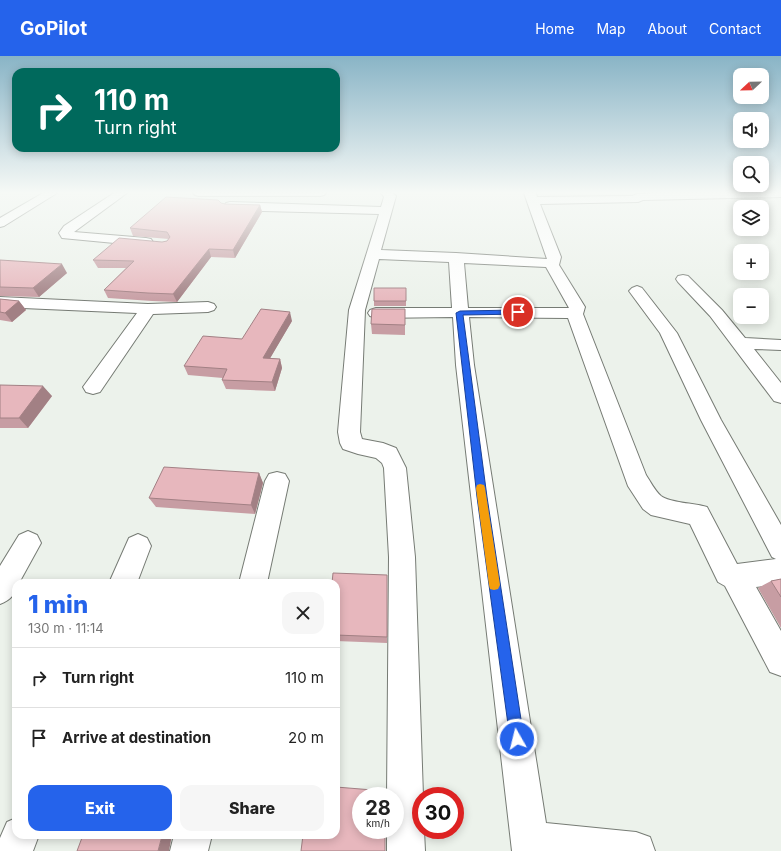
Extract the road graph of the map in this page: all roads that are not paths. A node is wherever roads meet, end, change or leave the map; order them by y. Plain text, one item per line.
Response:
1 (68, 230) edge
2 (378, 230) edge
3 (544, 230) edge
4 (158, 243) edge
5 (372, 254) junction
6 (456, 257) junction
7 (552, 265) junction
8 (683, 279) dead end
9 (637, 290) dead end
10 (0, 302) edge
11 (208, 308) dead end
12 (148, 309) junction
13 (357, 313) junction
14 (460, 313) junction
15 (575, 314) junction
16 (739, 343) junction
17 (781, 345) edge
18 (93, 387) dead end
19 (781, 396) edge
20 (277, 481) dead end
21 (28, 543) dead end
22 (138, 546) dead end
23 (781, 549) edge
24 (781, 571) edge
25 (735, 577) junction
26 (125, 579) edge
27 (254, 579) edge
28 (0, 591) edge
29 (781, 661) edge
30 (18, 839) edge
31 (192, 839) edge
32 (530, 846) edge
33 (14, 851) edge
34 (189, 851) edge
35 (406, 851) edge
36 (636, 851) edge

1 - 4 street
2 - 5 street
3 - 7 street
5 - 6 street
5 - 13 street
6 - 7 street
6 - 14 street
7 - 15 street
8 - 16 street
9 - 23 street
10 - 12 street
11 - 12 street
12 - 18 street
13 - 14 street
13 - 35 street
14 - 15 street
14 - 32 street
15 - 25 street
16 - 17 street
16 - 19 street
20 - 27 street
21 - 28 street
22 - 26 street
24 - 25 street
25 - 29 street
30 - 33 street
31 - 34 street
32 - 36 street

